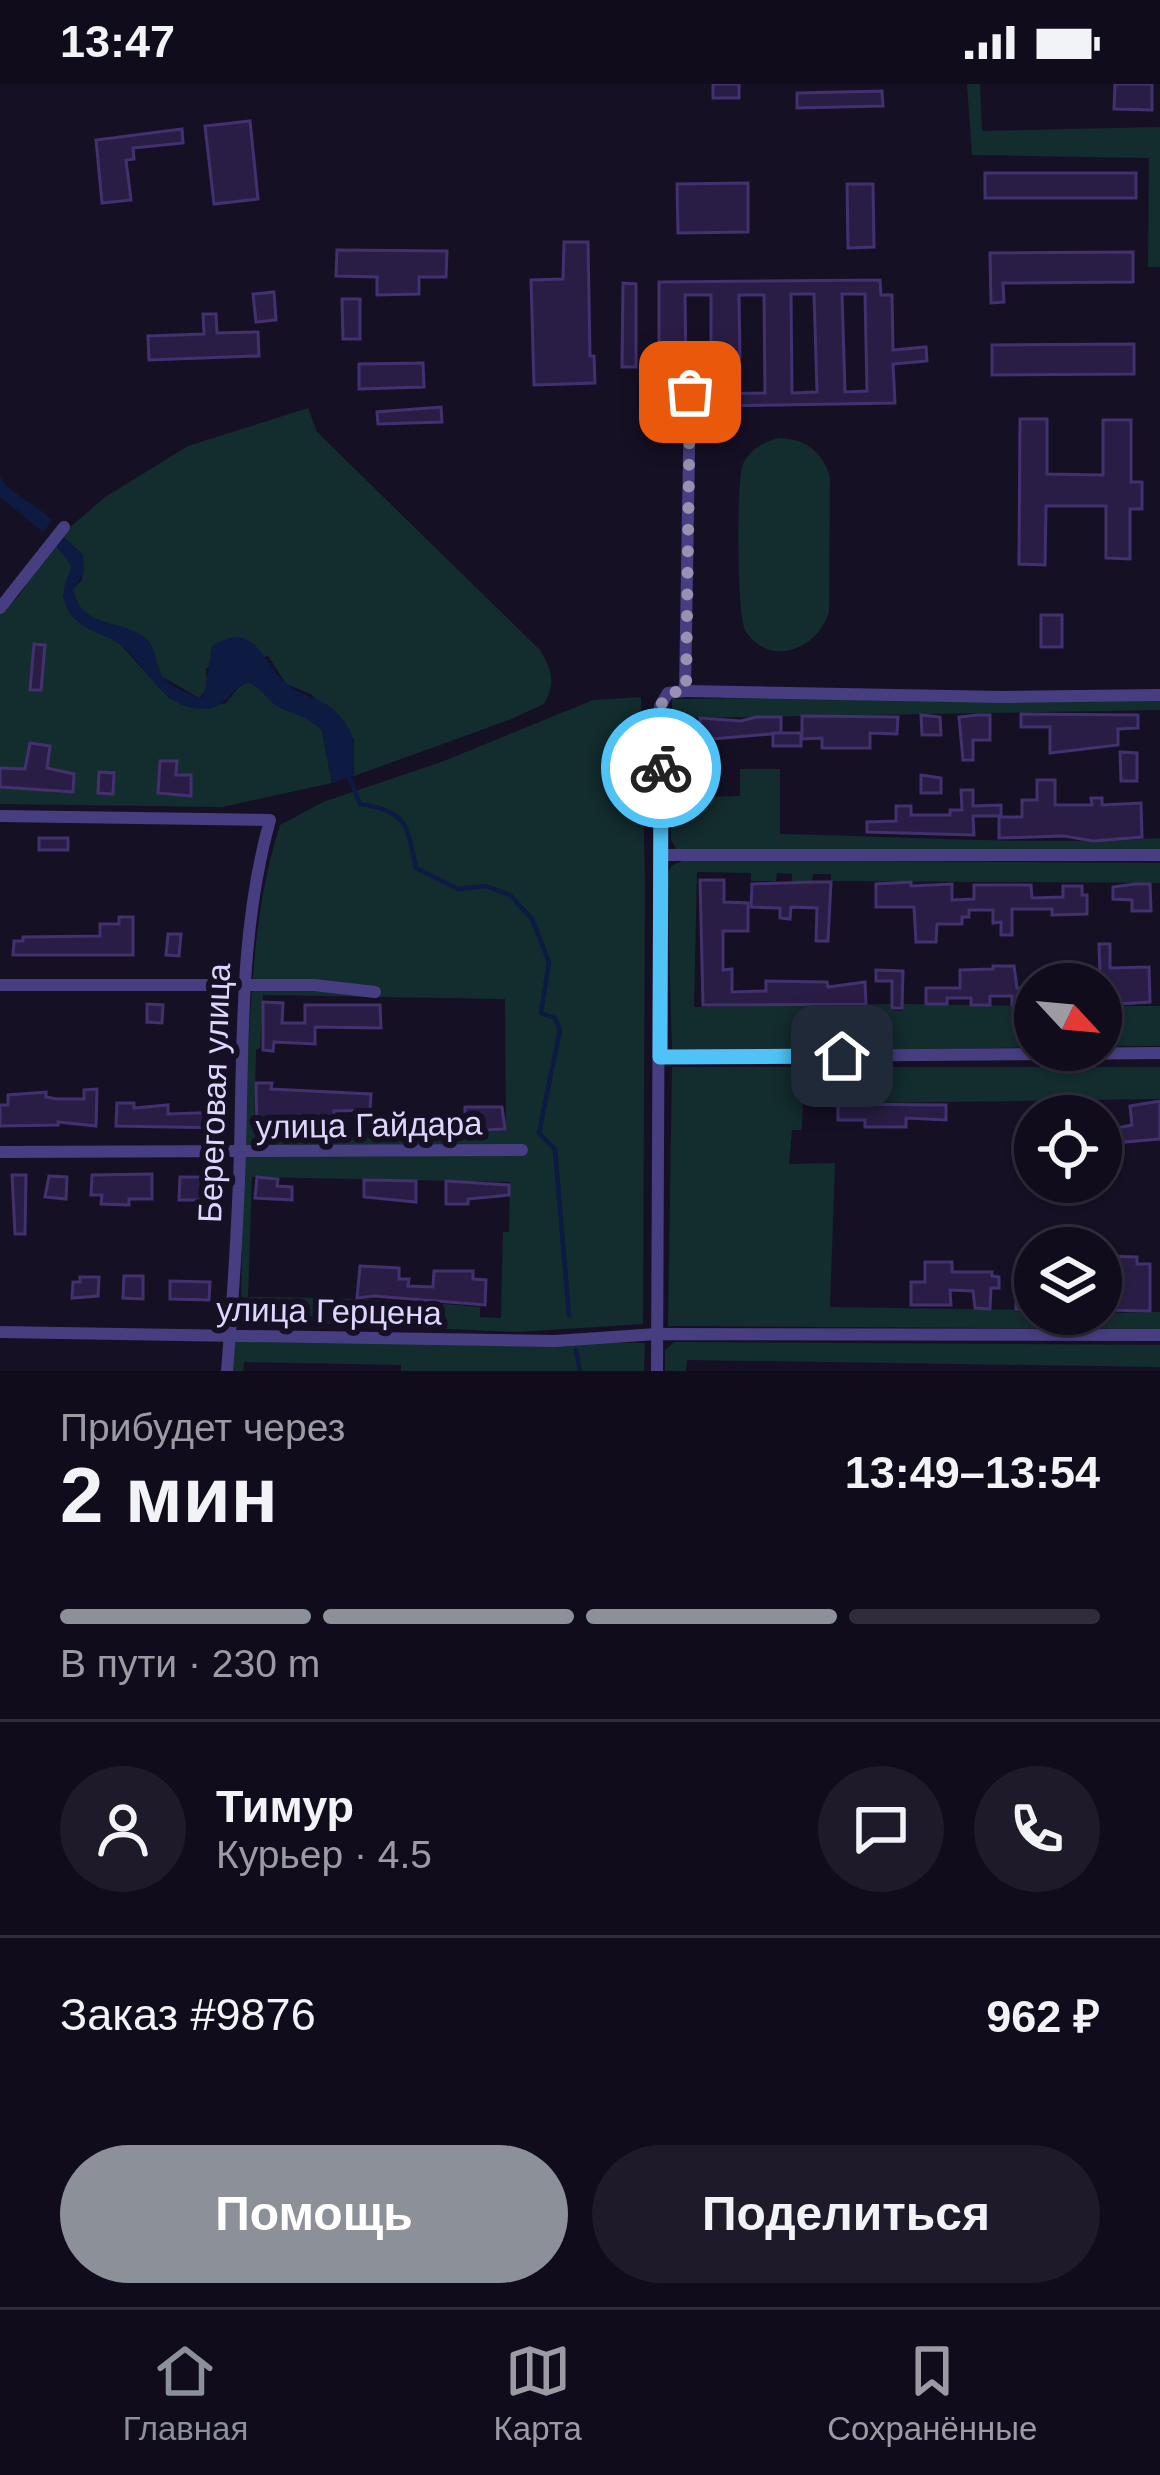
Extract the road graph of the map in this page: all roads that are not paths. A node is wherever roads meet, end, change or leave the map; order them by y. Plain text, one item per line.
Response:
1 (690, 392) dead end
2 (64, 526) dead end
3 (0, 608) edge
4 (686, 692) junction
5 (1160, 694) edge
6 (0, 816) edge
7 (662, 855) junction
8 (1160, 855) edge
9 (0, 985) edge
10 (243, 987) junction
11 (375, 992) dead end
12 (1160, 1053) edge
13 (660, 1057) junction
14 (522, 1150) dead end
15 (0, 1152) edge
16 (240, 1154) junction
17 (0, 1332) edge
18 (657, 1334) junction
19 (1160, 1335) edge
20 (230, 1337) junction
21 (227, 1371) edge
22 (657, 1371) edge

1 - 4 street
2 - 3 street
4 - 5 street
4 - 7 street
6 - 10 street, Береговая улица
7 - 8 street
7 - 13 street
9 - 10 street
10 - 11 street
10 - 16 street, Береговая улица
12 - 13 street
13 - 18 street
14 - 16 street, улица Гайдара
15 - 16 street, улица Гайдара
16 - 20 street, Береговая улица
17 - 20 street, улица Герцена
18 - 19 street, улица Герцена
18 - 20 street, улица Герцена
18 - 22 street
20 - 21 street, Береговая улица

